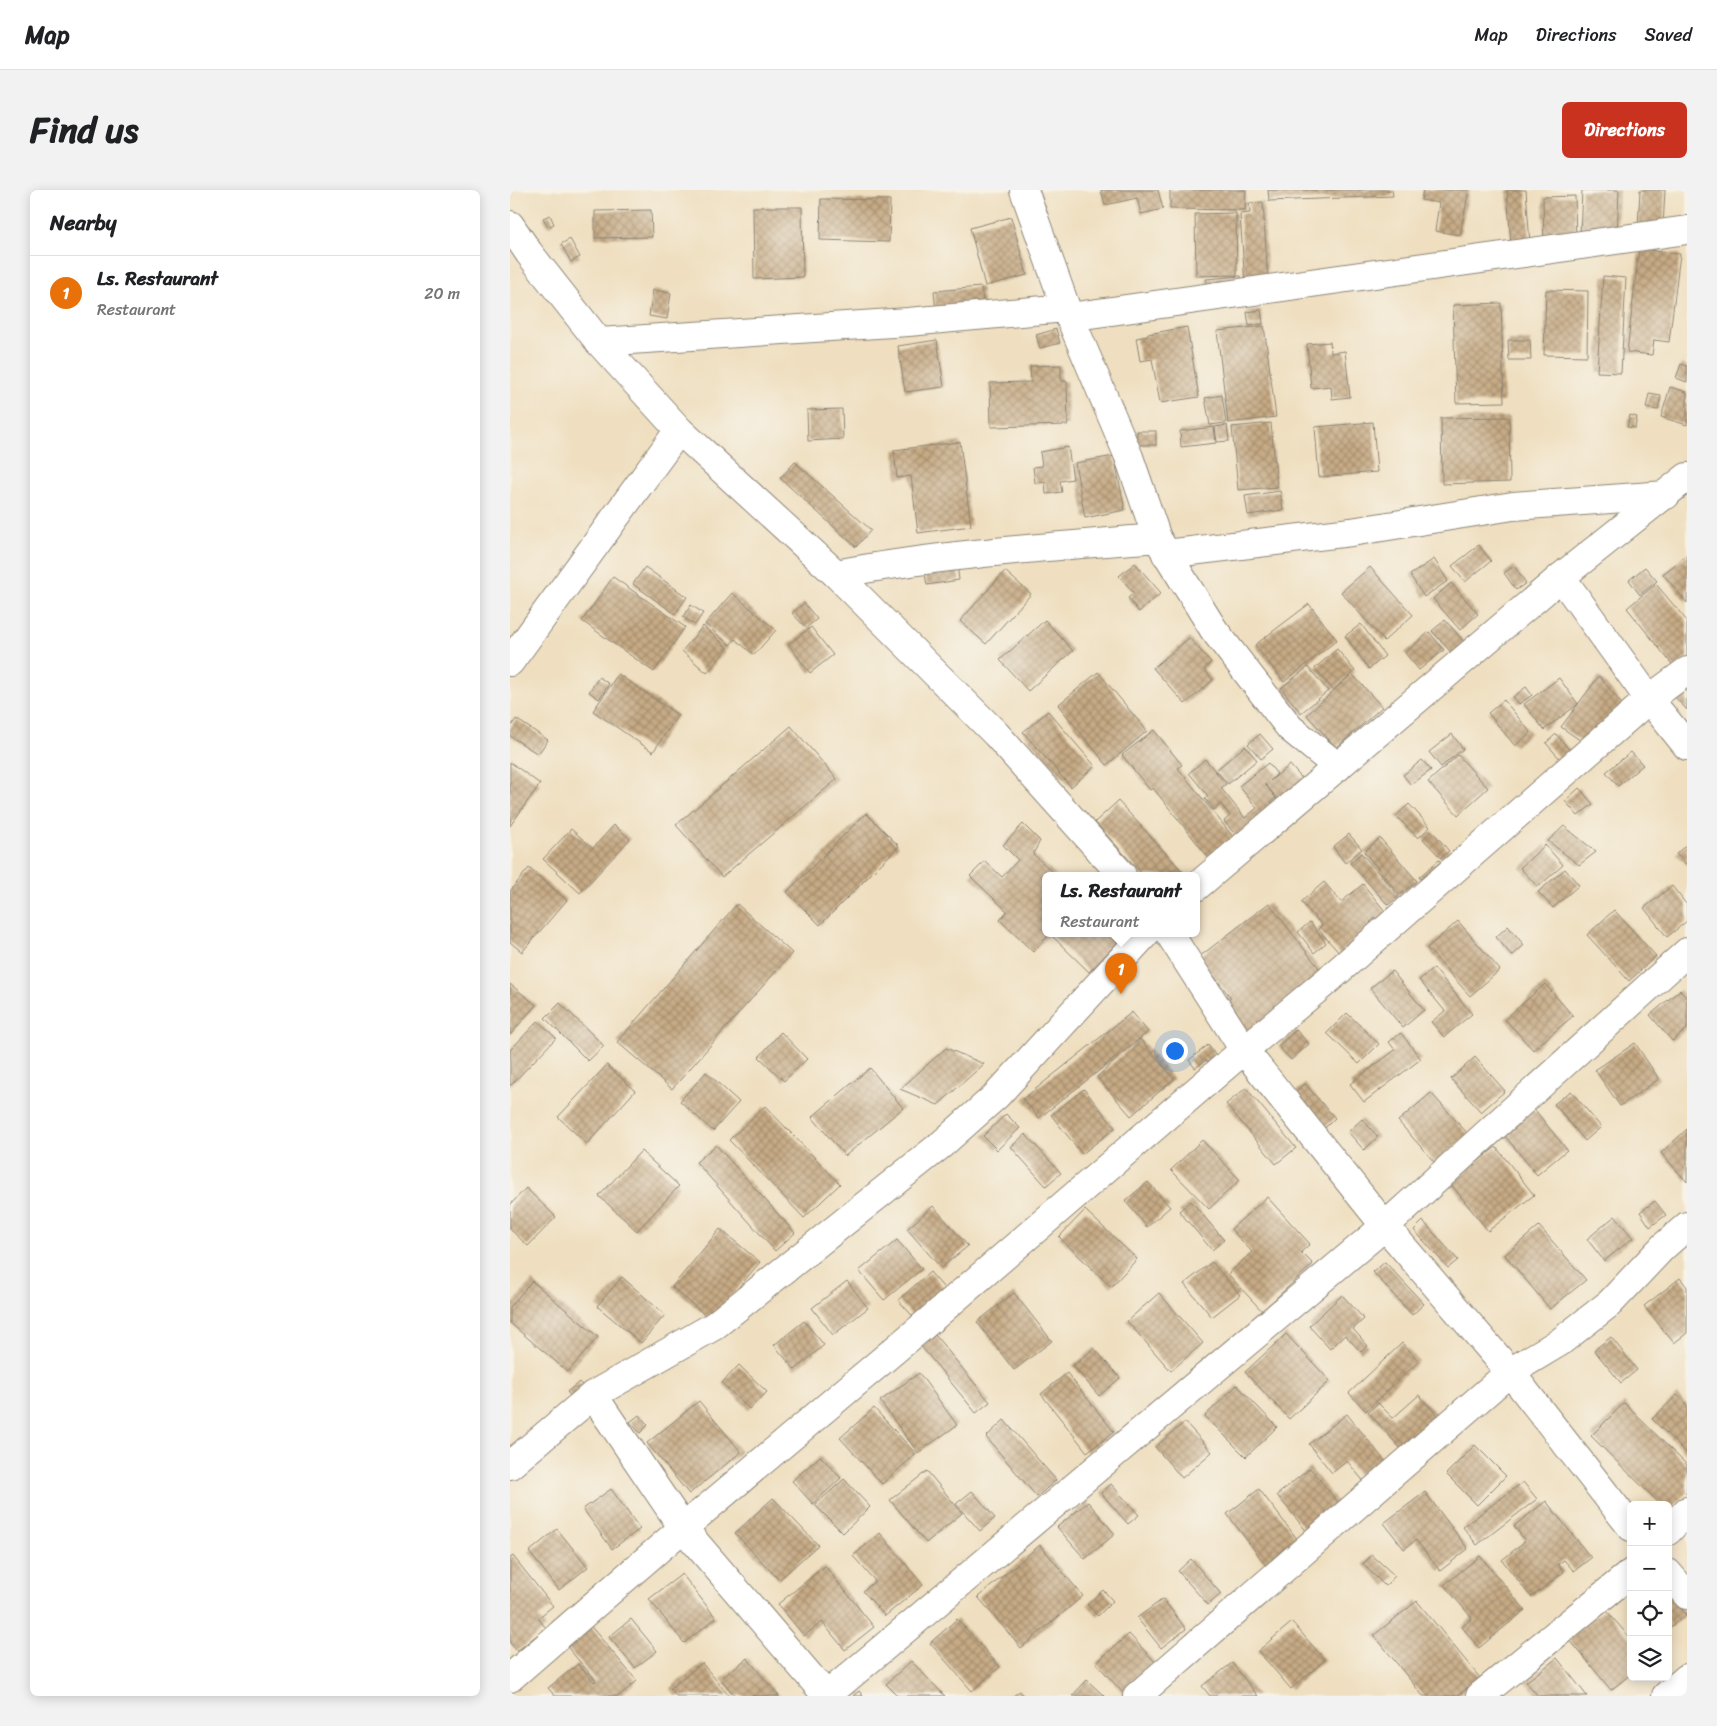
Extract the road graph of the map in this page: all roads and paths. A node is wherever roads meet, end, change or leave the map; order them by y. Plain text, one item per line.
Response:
1 (1024, 190) edge
2 (510, 224) edge
3 (1687, 230) edge
4 (1068, 312) junction
5 (599, 342) junction
6 (679, 430) junction
7 (1687, 477) edge
8 (1666, 495) junction
9 (1161, 546) junction
10 (836, 574) junction
11 (1561, 577) junction
12 (510, 662) edge
13 (1687, 671) edge
14 (1650, 699) junction
15 (1687, 746) edge
16 (1338, 766) junction
17 (1119, 872) edge
18 (1200, 884) edge
19 (1142, 937) edge
20 (1172, 937) edge
21 (1687, 952) edge
22 (1244, 1050) junction
23 (1385, 1226) junction
24 (1687, 1226) edge
25 (1510, 1372) junction
26 (593, 1395) junction
27 (510, 1465) edge
28 (1687, 1511) edge
29 (1627, 1522) edge
30 (1672, 1527) edge
31 (683, 1528) junction
32 (1627, 1575) edge
33 (1672, 1578) edge
34 (1687, 1595) edge
35 (510, 1678) edge
36 (1687, 1678) edge
37 (827, 1696) edge
38 (1138, 1696) edge
39 (1480, 1696) edge
40 (1666, 1696) edge

1 - 4 street
2 - 5 street
3 - 4 street
4 - 5 street
4 - 9 street
5 - 6 street
6 - 10 street
6 - 12 street
7 - 8 street
8 - 9 street
8 - 11 street
9 - 10 street
9 - 16 street
10 - 17 street
11 - 14 street
11 - 16 street
13 - 14 street
14 - 15 street
14 - 22 street
16 - 18 street
19 - 26 street
20 - 22 street
21 - 23 street
22 - 23 street
22 - 31 street
23 - 25 street
23 - 37 street
24 - 25 street
25 - 29 street
25 - 38 street
26 - 27 street
26 - 31 street
28 - 30 street
31 - 35 street
31 - 37 street
32 - 39 street
33 - 34 street
36 - 40 street

